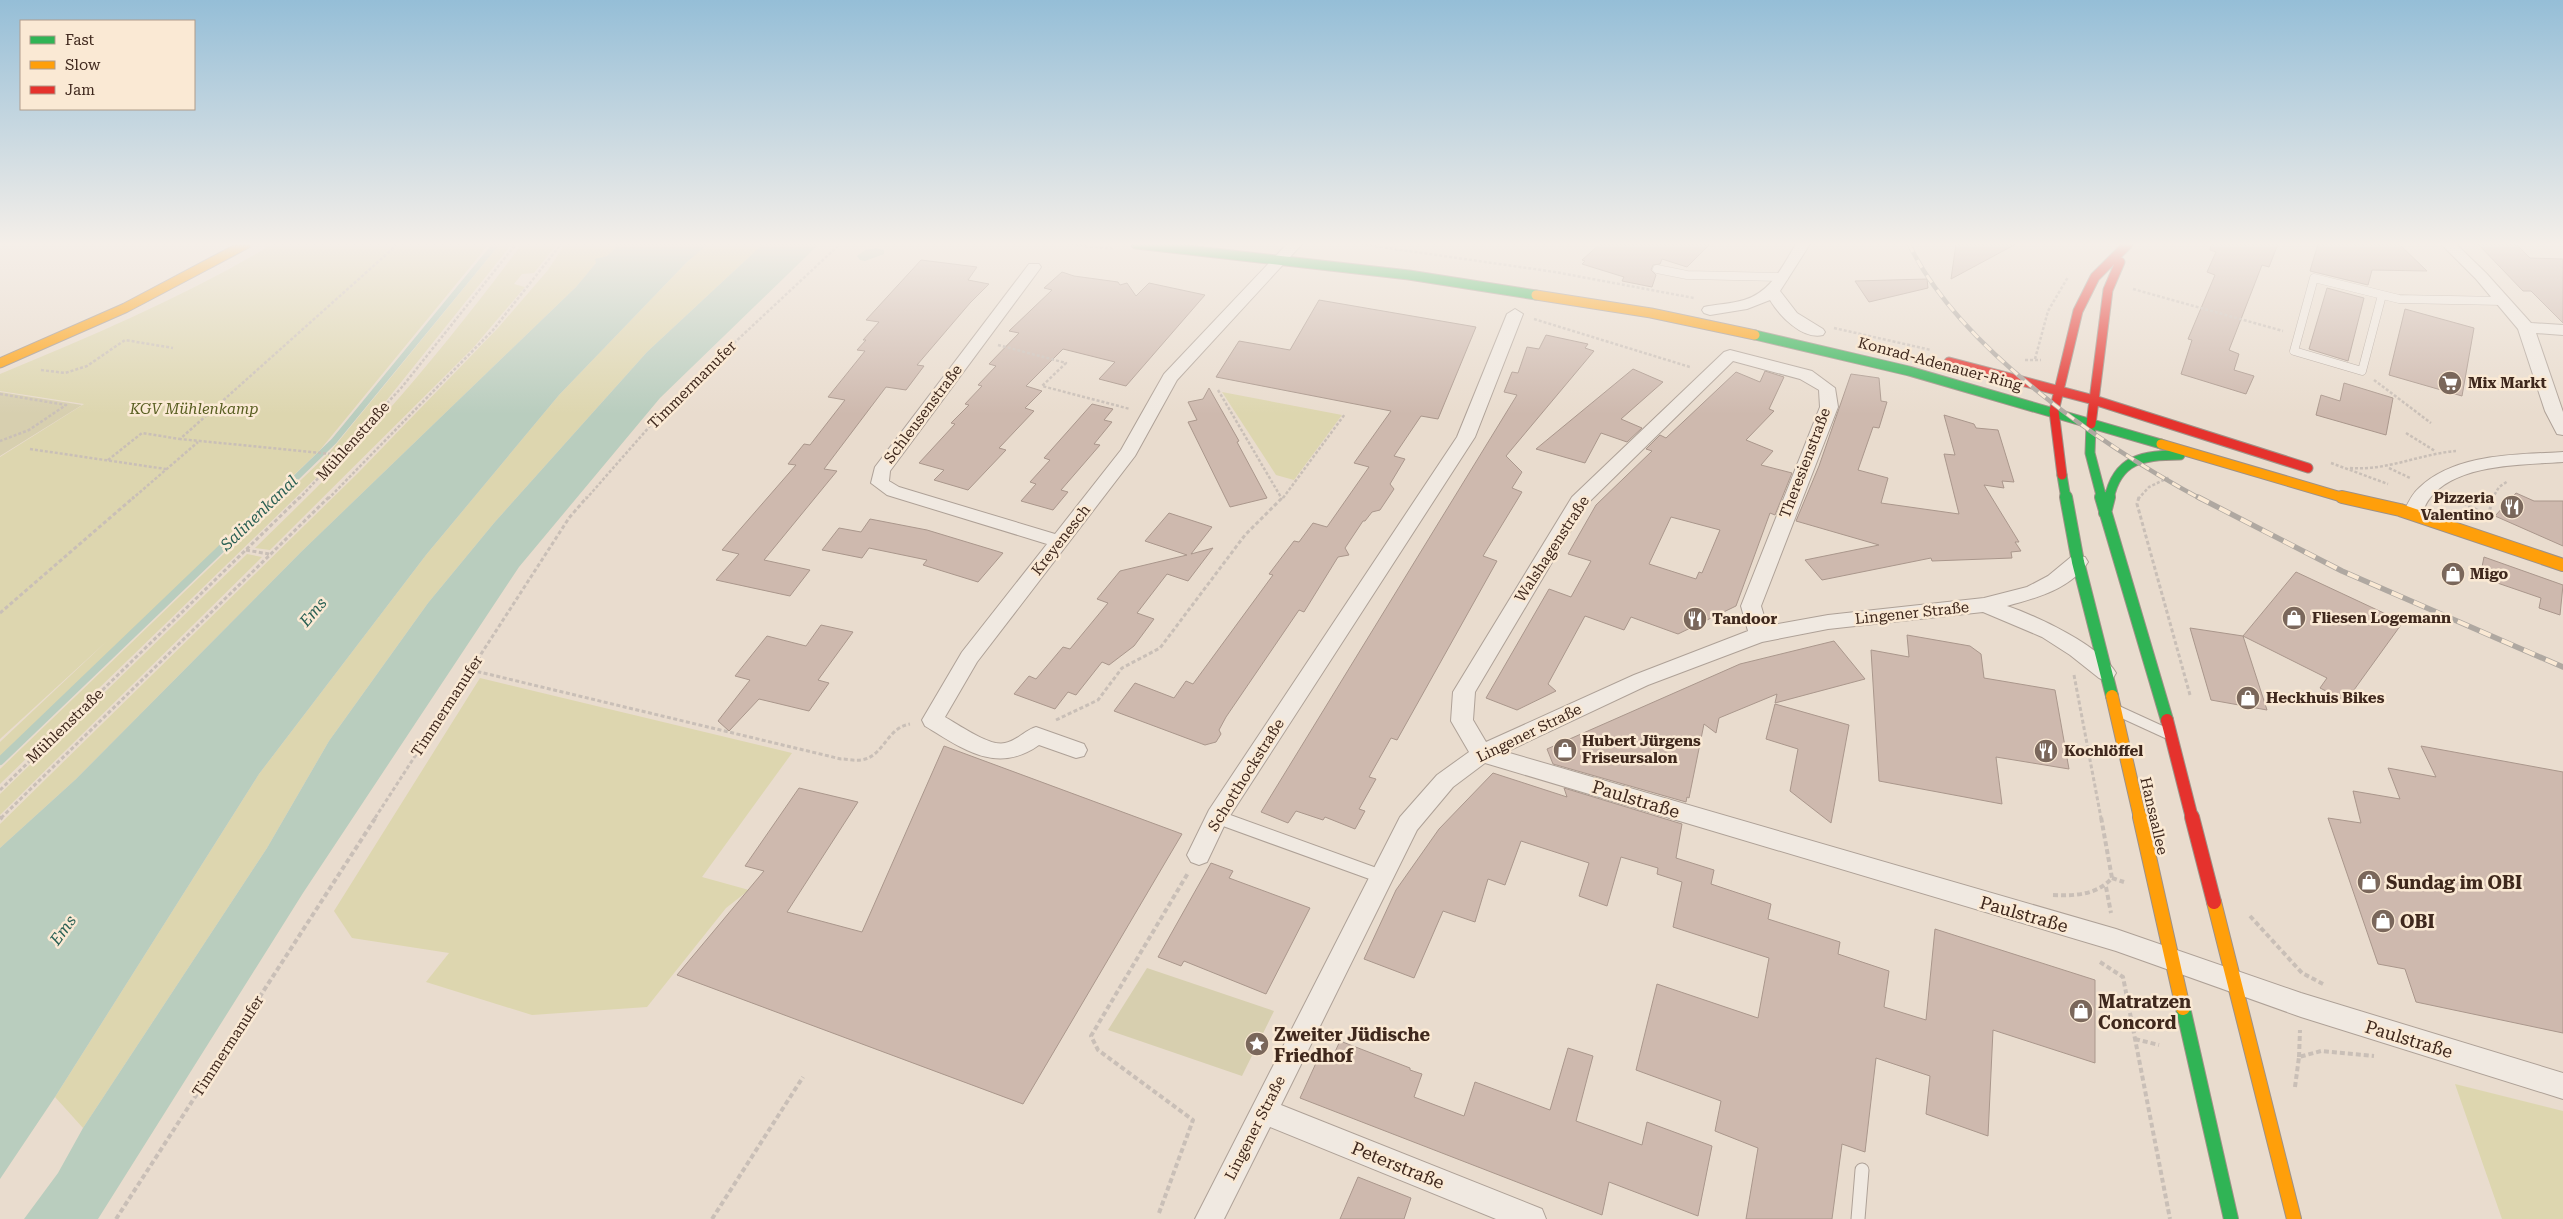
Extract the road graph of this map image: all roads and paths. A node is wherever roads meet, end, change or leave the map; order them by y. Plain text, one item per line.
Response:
1 (138, 301) edge
2 (334, 301) edge
3 (471, 301) edge
4 (515, 301) edge
5 (779, 301) edge
6 (1008, 301) edge
7 (1242, 301) edge
8 (1572, 301) edge
9 (1683, 301) edge
10 (1758, 301) edge
11 (1777, 301) edge
12 (2083, 301) edge
13 (2107, 301) edge
14 (2176, 301) edge
15 (2308, 301) edge
16 (2380, 301) edge
17 (2503, 301) edge
18 (1702, 305) junction
19 (1515, 314) joint
20 (1745, 317) dead end
21 (1780, 324) dead end
22 (2526, 328) junction
23 (2563, 330) edge
24 (1824, 331) junction
25 (2298, 335) junction
26 (978, 340) junction
27 (173, 348) dead end
28 (1933, 354) joint
29 (1730, 355) joint
30 (2035, 359) dead end
31 (2019, 360) dead end
32 (0, 364) edge
33 (33, 369) dead end
34 (2362, 371) junction
35 (1709, 373) junction
36 (2058, 389) junction
37 (1218, 390) dead end
38 (0, 394) edge
39 (2094, 400) junction
40 (2054, 411) junction
41 (1345, 414) dead end
42 (1151, 415) junction
43 (2091, 423) junction
44 (2431, 423) dead end
45 (2563, 430) edge
46 (2406, 433) dead end
47 (180, 438) junction
48 (0, 441) edge
49 (198, 441) junction
50 (30, 449) dead end
51 (2435, 451) dead end
52 (341, 455) junction
53 (2201, 456) junction
54 (2563, 457) edge
55 (107, 460) junction
56 (166, 469) junction
57 (2320, 473) dead end
58 (2166, 479) dead end
59 (2511, 480) dead end
60 (2356, 488) dead end
61 (1283, 498) junction
62 (2470, 507) dead end
63 (2406, 512) junction
64 (2105, 513) junction
65 (1061, 542) junction
66 (246, 550) junction
67 (270, 554) junction
68 (2078, 562) junction
69 (2563, 566) edge
70 (1984, 604) junction
71 (0, 613) edge
72 (1759, 635) junction
73 (2067, 642) junction
74 (471, 670) junction
75 (2106, 672) junction
76 (2193, 705) dead end
77 (2115, 709) junction
78 (933, 720) junction
79 (1036, 735) junction
80 (2172, 736) junction
81 (1076, 750) dead end
82 (1482, 754) junction
83 (0, 790) edge
84 (1217, 817) junction
85 (0, 819) edge
86 (1199, 855) joint
87 (1380, 876) junction
88 (2071, 896) dead end
89 (2248, 908) dead end
90 (2096, 960) dead end
91 (2172, 960) junction
92 (2234, 982) junction
93 (2331, 988) dead end
94 (2352, 1052) dead end
95 (803, 1077) dead end
96 (2563, 1086) edge
97 (2294, 1090) dead end
98 (1263, 1112) junction
99 (1862, 1170) dead end
100 (1158, 1213) dead end
101 (116, 1219) edge
102 (712, 1219) edge
103 (1209, 1219) edge
104 (1532, 1219) edge
105 (1858, 1219) edge
106 (2170, 1219) edge
107 (2231, 1219) edge
108 (2294, 1219) edge

1 - 32 main road
2 - 47 path
3 - 52 path, Mühlenstraße
4 - 67 path
5 - 74 path, Timmermanufer
6 - 26 street, Schleusenstraße
7 - 42 street, Kreyenesch
8 - 40 main road, Konrad-Adenauer-Ring
9 - 18 path
10 - 18 street
11 - 24 street
12 - 36 main road, Hansaallee
13 - 39 main road
14 - 25 path
15 - 25 lane
16 - 34 lane
17 - 22 street
18 - 20 main road
19 - 35 path
19 - 84 street, Schotthockstraße
21 - 24 main road
22 - 23 street
22 - 45 street
24 - 28 path
25 - 34 lane
26 - 42 path
26 - 65 street, Schleusenstraße
27 - 33 path
28 - 36 main road, Konrad-Adenauer-Ring
29 - 35 street, Walshagenstraße
29 - 72 street, Theresienstraße
30 - 31 path
34 - 44 path
35 - 82 street, Walshagenstraße
36 - 39 main road, Konrad-Adenauer-Ring
36 - 40 main road, Hansaallee
37 - 61 path
38 - 48 path
39 - 43 main road
39 - 57 main road, Konrad-Adenauer-Ring
40 - 43 main road, Konrad-Adenauer-Ring
40 - 68 main road, Hansaallee
41 - 61 path
42 - 65 street, Kreyenesch
43 - 53 main road, Konrad-Adenauer-Ring
43 - 64 main road
46 - 51 path
47 - 49 path
47 - 55 path
49 - 52 path
49 - 56 path
50 - 55 path
52 - 66 path, Mühlenstraße
53 - 63 main road, Konrad-Adenauer-Ring
53 - 64 main road
54 - 63 street
55 - 56 path
56 - 71 path
58 - 76 path
59 - 62 path
60 - 63 main road, Konrad-Adenauer-Ring
61 - 79 path
63 - 69 main road, Konrad-Adenauer-Ring
64 - 80 main road
65 - 78 street, Kreyenesch
66 - 67 path
66 - 83 path, Mühlenstraße
67 - 85 path
68 - 70 street, Lingener Straße
68 - 75 main road, Hansaallee
70 - 72 street, Lingener Straße
70 - 73 street, Lingener Straße
72 - 82 street, Lingener Straße
73 - 75 street, Lingener Straße
73 - 88 path
74 - 78 path
74 - 101 path, Timmermanufer
75 - 77 main road, Hansaallee
77 - 80 lane
77 - 91 main road, Hansaallee
78 - 79 street
79 - 81 street
80 - 92 main road
82 - 87 street, Lingener Straße
82 - 91 street, Paulstraße
84 - 86 street, Schotthockstraße
84 - 87 lane
86 - 100 path
87 - 98 street, Lingener Straße
89 - 93 path
90 - 106 path
91 - 92 street, Paulstraße
91 - 107 main road, Hansaallee
92 - 96 street, Paulstraße
92 - 108 main road
94 - 97 path
95 - 102 path
98 - 103 street, Lingener Straße
98 - 104 street, Peterstraße
99 - 105 lane

